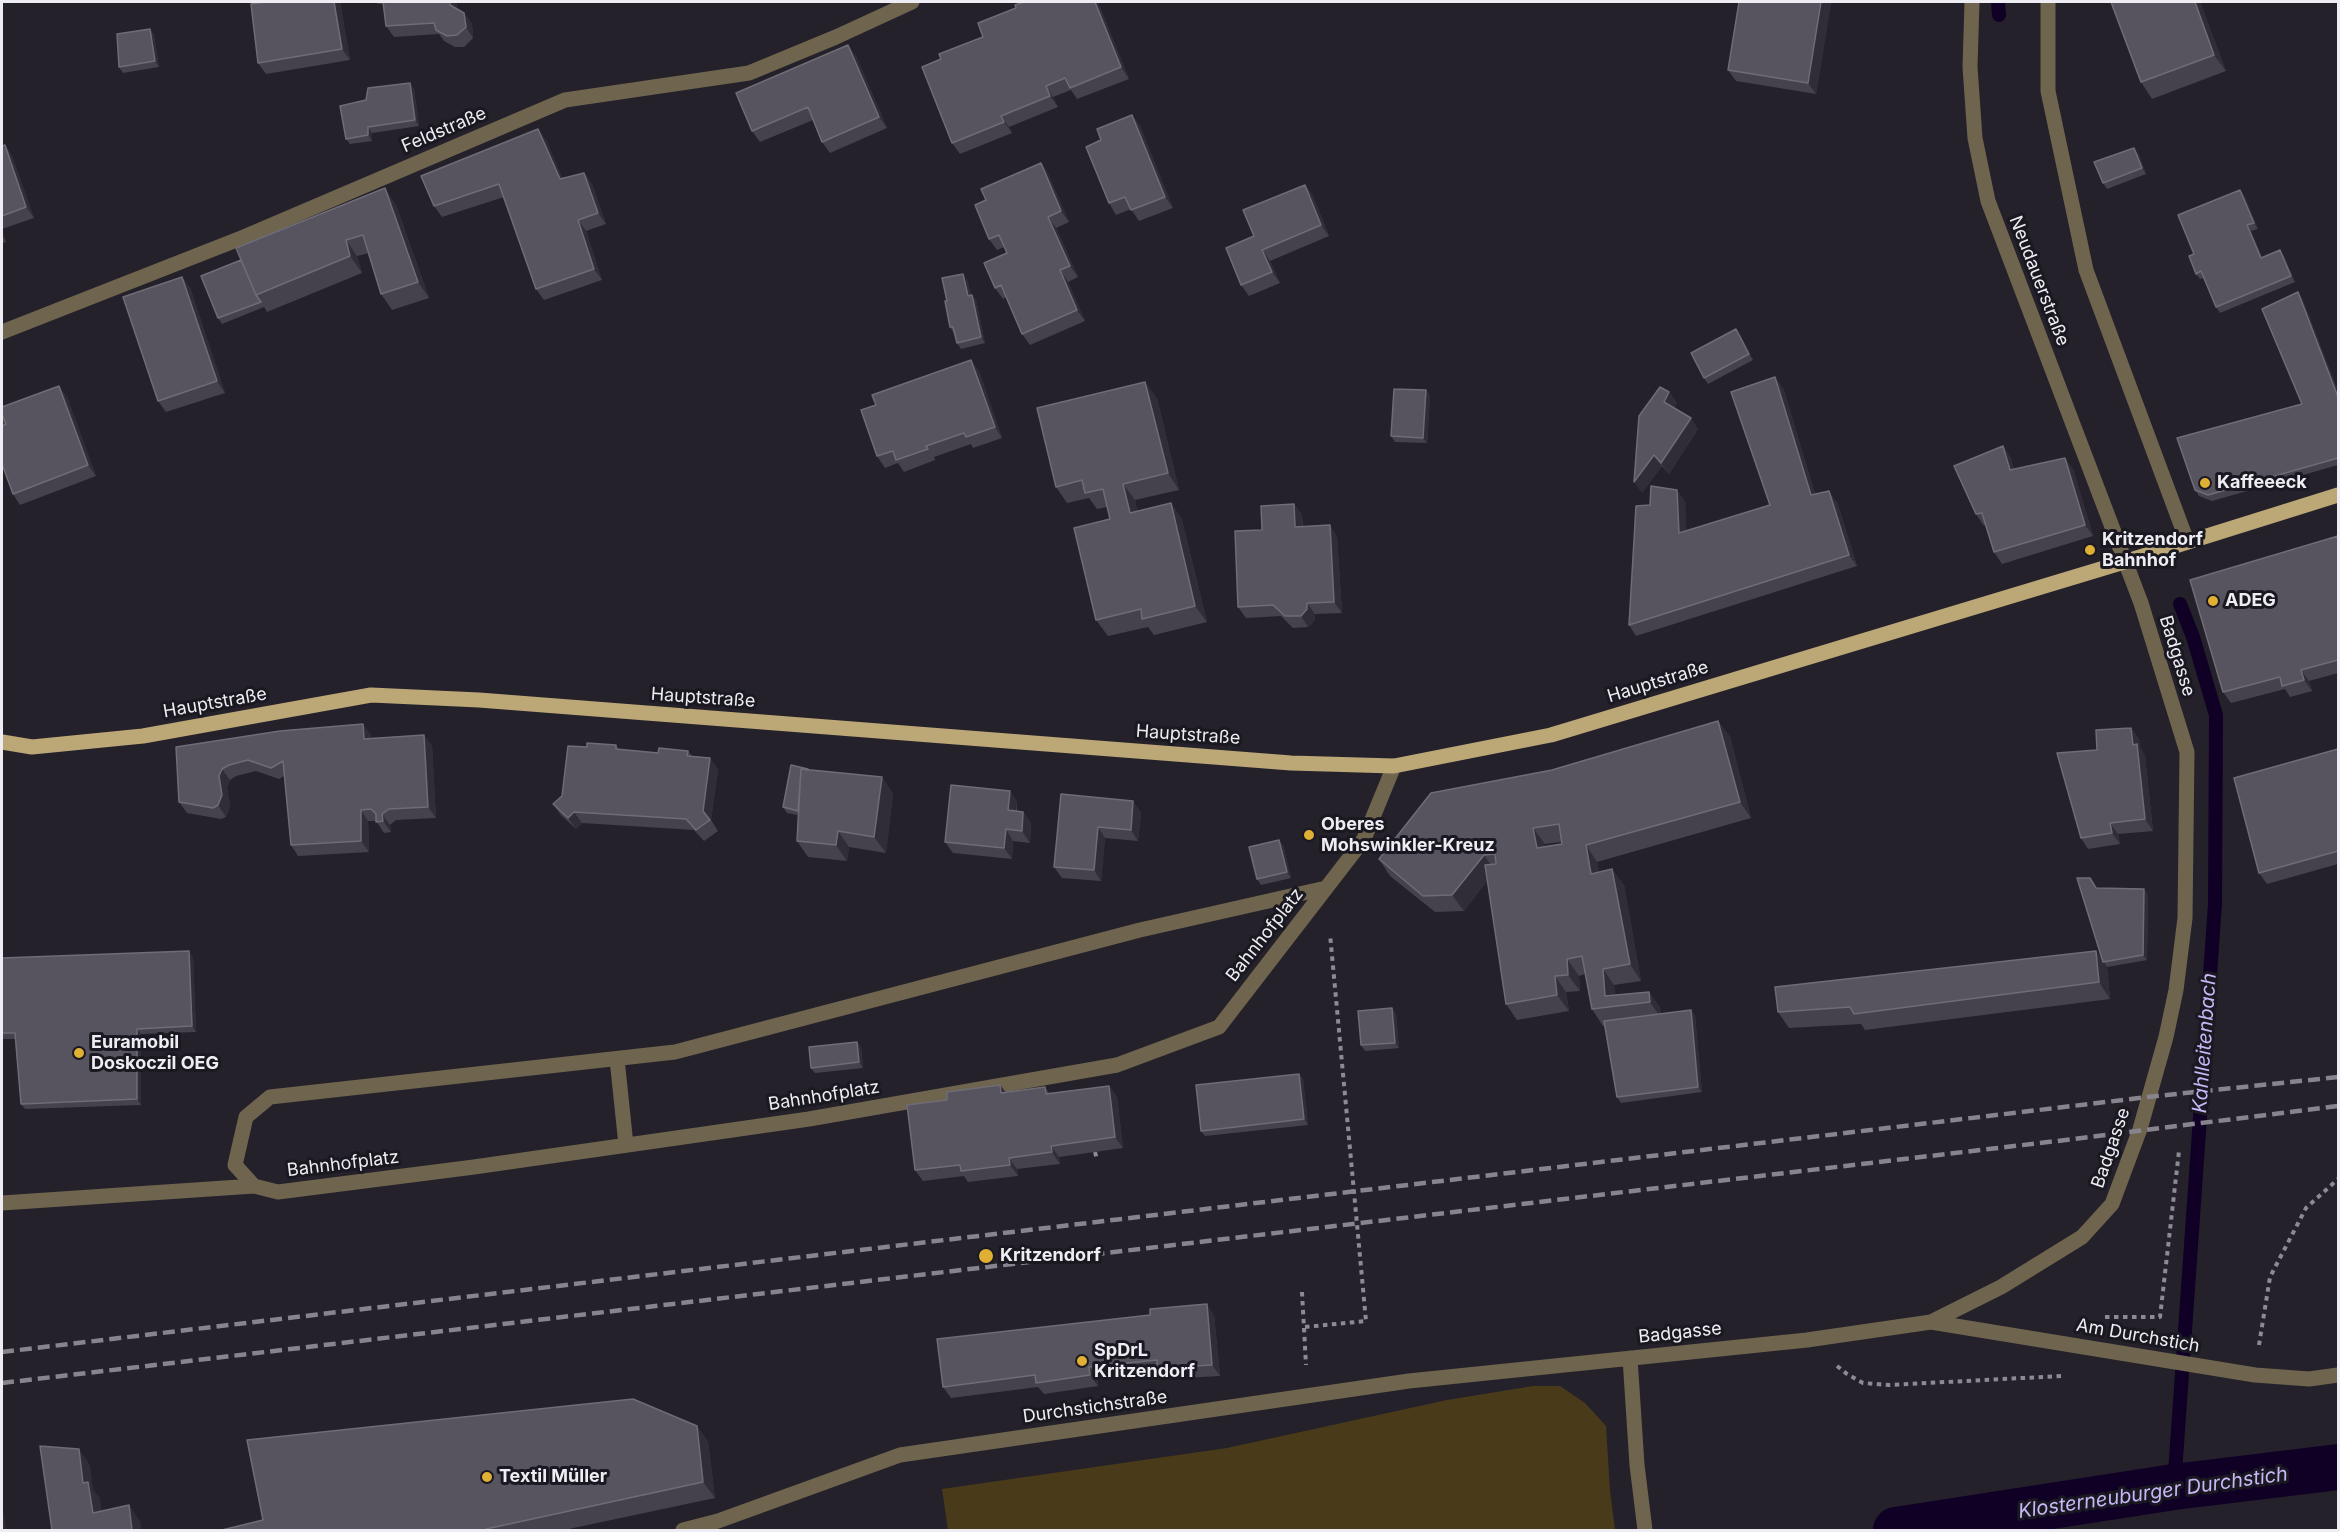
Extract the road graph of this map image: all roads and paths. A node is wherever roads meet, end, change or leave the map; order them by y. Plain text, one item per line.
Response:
1 (912, 2) edge
2 (1972, 2) edge
3 (2048, 2) edge
4 (2, 332) edge
5 (2338, 495) edge
6 (2187, 541) junction
7 (2124, 562) junction
8 (2, 742) edge
9 (1394, 766) junction
10 (1326, 888) junction
11 (616, 1059) junction
12 (626, 1145) junction
13 (2179, 1151) dead end
14 (1095, 1152) edge
15 (1097, 1160) edge
16 (2338, 1179) edge
17 (254, 1185) junction
18 (2, 1203) edge
19 (1302, 1293) dead end
20 (2103, 1317) dead end
21 (1931, 1322) junction
22 (1305, 1327) junction
23 (1807, 1340) junction
24 (2101, 1350) junction
25 (1630, 1358) junction
26 (1306, 1371) dead end
27 (2254, 1375) junction
28 (2338, 1375) edge
29 (683, 1530) edge
30 (1645, 1530) edge

1 - 4 street, Feldstraße
2 - 7 street, Neudauerstraße
3 - 6 street
5 - 6 main road, Hauptstraße
6 - 7 main road, Hauptstraße
7 - 9 main road, Hauptstraße
7 - 21 street, Badgasse
8 - 9 main road, Hauptstraße
9 - 10 street, Bahnhofplatz
10 - 11 street, Bahnhofplatz
10 - 12 street, Bahnhofplatz
10 - 22 path
11 - 12 street
11 - 17 street, Bahnhofplatz
12 - 17 street, Bahnhofplatz
13 - 20 path
14 - 15 path
16 - 27 path
17 - 18 street
19 - 22 path
21 - 23 street, Badgasse
21 - 24 street, Am Durchstich
22 - 26 path
23 - 24 path
23 - 25 street, Badgasse
24 - 27 street, Am Durchstich
25 - 29 street, Durchstichstraße
25 - 30 street, Badgasse
27 - 28 street, Am Durchstich

